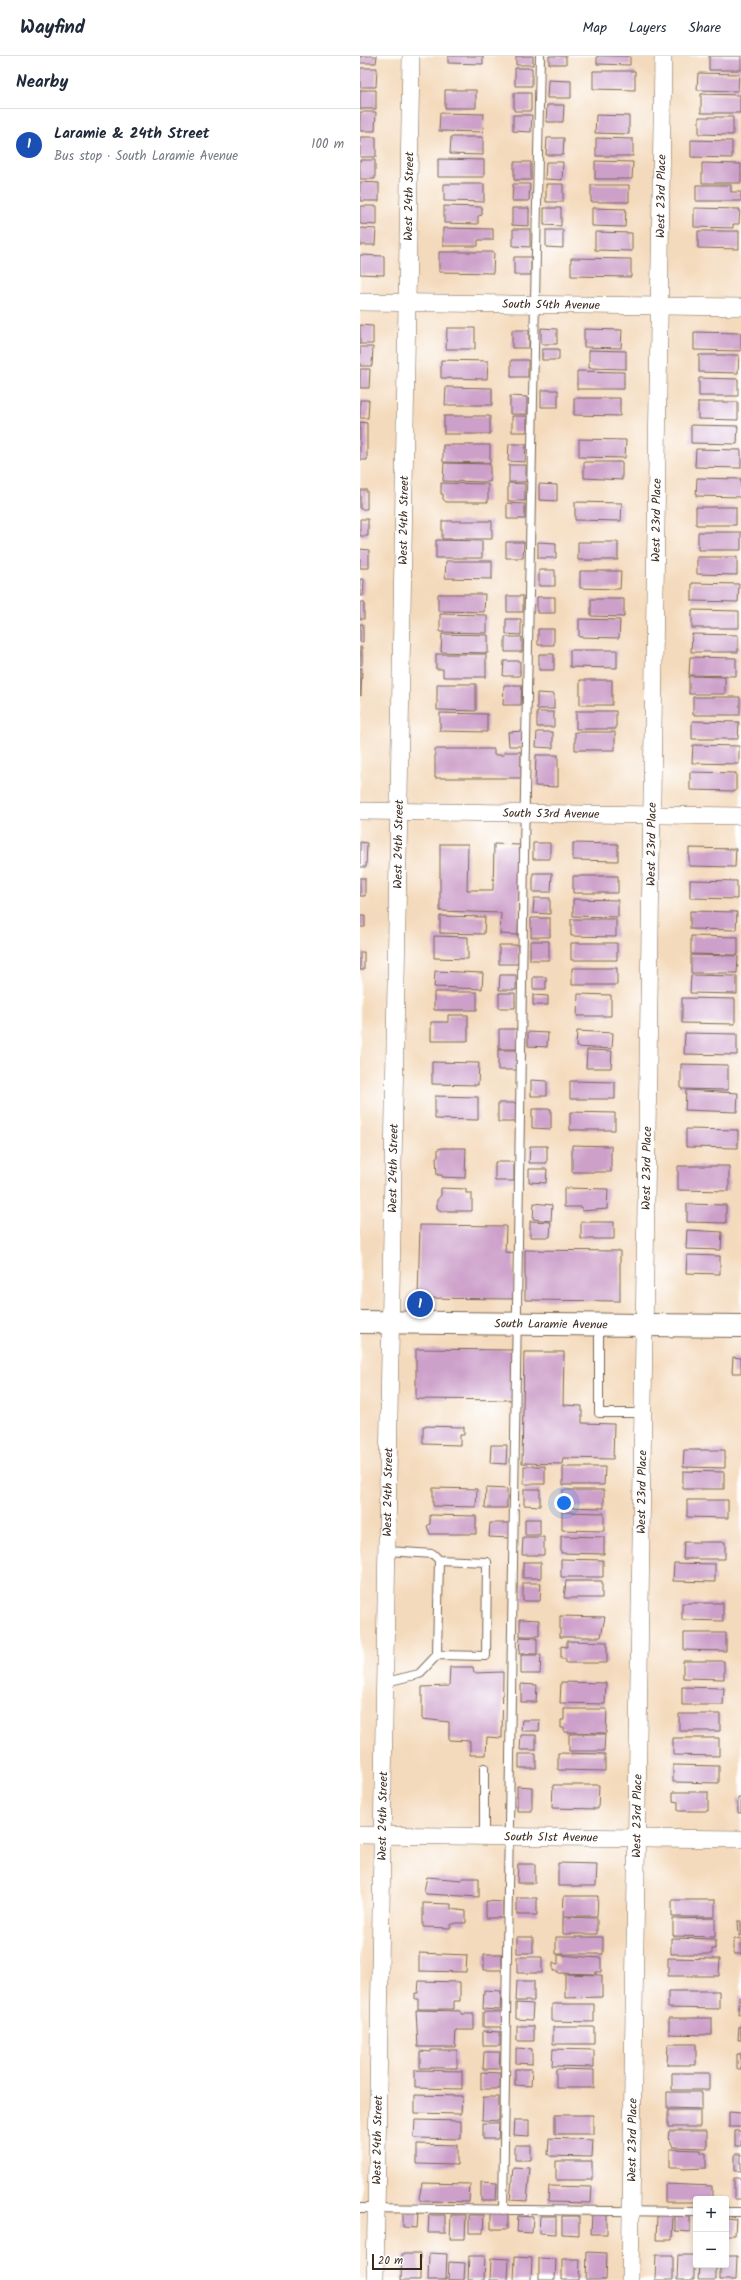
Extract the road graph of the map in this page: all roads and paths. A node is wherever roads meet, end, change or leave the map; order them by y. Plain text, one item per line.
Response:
1 (411, 56) edge
2 (540, 56) edge
3 (663, 56) edge
4 (360, 302) edge
5 (407, 302) junction
6 (536, 303) junction
7 (659, 306) junction
8 (741, 307) edge
9 (360, 811) edge
10 (400, 812) junction
11 (525, 814) junction
12 (651, 815) junction
13 (741, 816) edge
14 (360, 1322) edge
15 (392, 1322) junction
16 (517, 1324) junction
17 (599, 1324) junction
18 (646, 1325) junction
19 (741, 1326) edge
20 (644, 1413) junction
21 (388, 1551) junction
22 (439, 1560) junction
23 (437, 1655) junction
24 (386, 1682) junction
25 (484, 1768) dead end
26 (360, 1835) edge
27 (383, 1835) junction
28 (484, 1836) junction
29 (509, 1837) junction
30 (637, 1838) junction
31 (741, 1839) edge
32 (368, 2208) edge
33 (503, 2210) junction
34 (631, 2211) junction
35 (693, 2212) edge
36 (729, 2212) edge
37 (741, 2212) edge
38 (375, 2280) edge
39 (630, 2280) edge

1 - 5 street, West 24th Street
2 - 6 lane
3 - 7 street, West 23rd Place
4 - 5 street, South 54th Avenue
5 - 6 street, South 54th Avenue
5 - 10 street, West 24th Street
6 - 7 street, South 54th Avenue
6 - 11 lane
7 - 8 street, South 54th Avenue
7 - 12 street, West 23rd Place
9 - 10 street, South 53rd Avenue
10 - 11 street, South 53rd Avenue
10 - 15 street, West 24th Street
11 - 12 street, South 53rd Avenue
11 - 16 lane
12 - 13 street, South 53rd Avenue
12 - 18 street, West 23rd Place
14 - 15 main road, South Laramie Avenue
15 - 16 main road, South Laramie Avenue
15 - 21 street, West 24th Street
16 - 17 main road, South Laramie Avenue
16 - 29 lane
17 - 18 main road, South Laramie Avenue
17 - 20 lane
18 - 19 main road, South Laramie Avenue
18 - 20 street, West 23rd Place
20 - 30 street, West 23rd Place
21 - 22 lane
21 - 24 street, West 24th Street
22 - 23 lane
22 - 23 lane
23 - 24 lane
24 - 27 street, West 24th Street
25 - 28 lane
26 - 27 street, South 51st Avenue
27 - 28 street, South 51st Avenue
27 - 32 street, West 24th Street
28 - 29 street, South 51st Avenue
29 - 30 street, South 51st Avenue
29 - 33 lane
30 - 31 street, South 51st Avenue
30 - 34 street, West 23rd Place
32 - 33 lane
32 - 38 street, West 24th Street
33 - 34 lane
34 - 35 lane
34 - 39 street, West 23rd Place
36 - 37 lane

